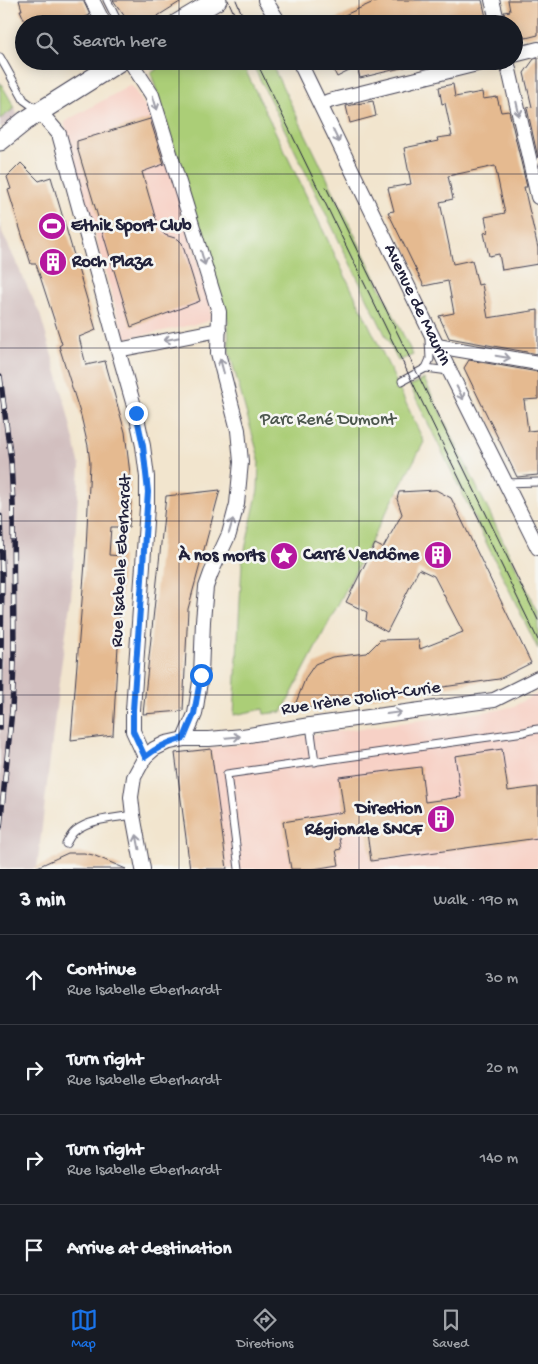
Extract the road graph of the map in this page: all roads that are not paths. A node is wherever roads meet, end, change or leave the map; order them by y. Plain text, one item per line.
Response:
1 (92, 0) edge
2 (107, 0) edge
3 (217, 0) edge
4 (265, 0) edge
5 (492, 0) edge
6 (188, 13) edge
7 (100, 15) edge
8 (114, 15) edge
9 (274, 15) edge
10 (496, 15) edge
11 (538, 50) edge
12 (523, 53) edge
13 (0, 57) edge
14 (106, 70) edge
15 (136, 70) edge
16 (303, 70) edge
17 (453, 70) edge
18 (509, 70) edge
19 (320, 104) junction
20 (33, 117) junction
21 (0, 141) edge
22 (538, 197) edge
23 (426, 322) junction
24 (219, 330) junction
25 (438, 346) junction
26 (118, 350) junction
27 (538, 363) edge
28 (426, 368) junction
29 (450, 371) junction
30 (402, 381) dead end
31 (538, 482) edge
32 (506, 484) junction
33 (538, 548) edge
34 (538, 678) edge
35 (310, 725) junction
36 (538, 729) edge
37 (184, 738) junction
38 (145, 757) junction
39 (315, 762) junction
40 (133, 815) junction
41 (66, 844) dead end
42 (144, 869) edge
43 (239, 869) edge

1 - 7 street
2 - 8 lane
3 - 6 main road
4 - 9 street
5 - 10 street
11 - 12 street
13 - 20 lane
14 - 20 main road
15 -> 24 street
16 - 19 street, Avenue de Maurin
17 - 19 street
18 -> 22 street
19 -> 23 street, Avenue de Maurin
20 - 21 main road
20 - 26 street, Rue Isabelle Eberhardt
23 - 25 street, Avenue de Maurin
23 - 28 lane
24 -> 26 street
37 -> 24 street
25 -> 27 street
25 - 29 street, Avenue de Maurin
26 - 38 street, Rue Isabelle Eberhardt
28 - 29 lane
28 - 30 lane
29 -> 32 street, Avenue de Maurin
31 - 32 lane
32 - 33 street, Avenue de Maurin
35 -> 34 street, Rue Irène Joliot-Curie
37 -> 35 street, Rue Irène Joliot-Curie
35 - 39 lane
36 - 39 lane
37 - 38 street
38 - 40 street
39 - 43 lane
40 - 41 lane
42 -> 40 street

